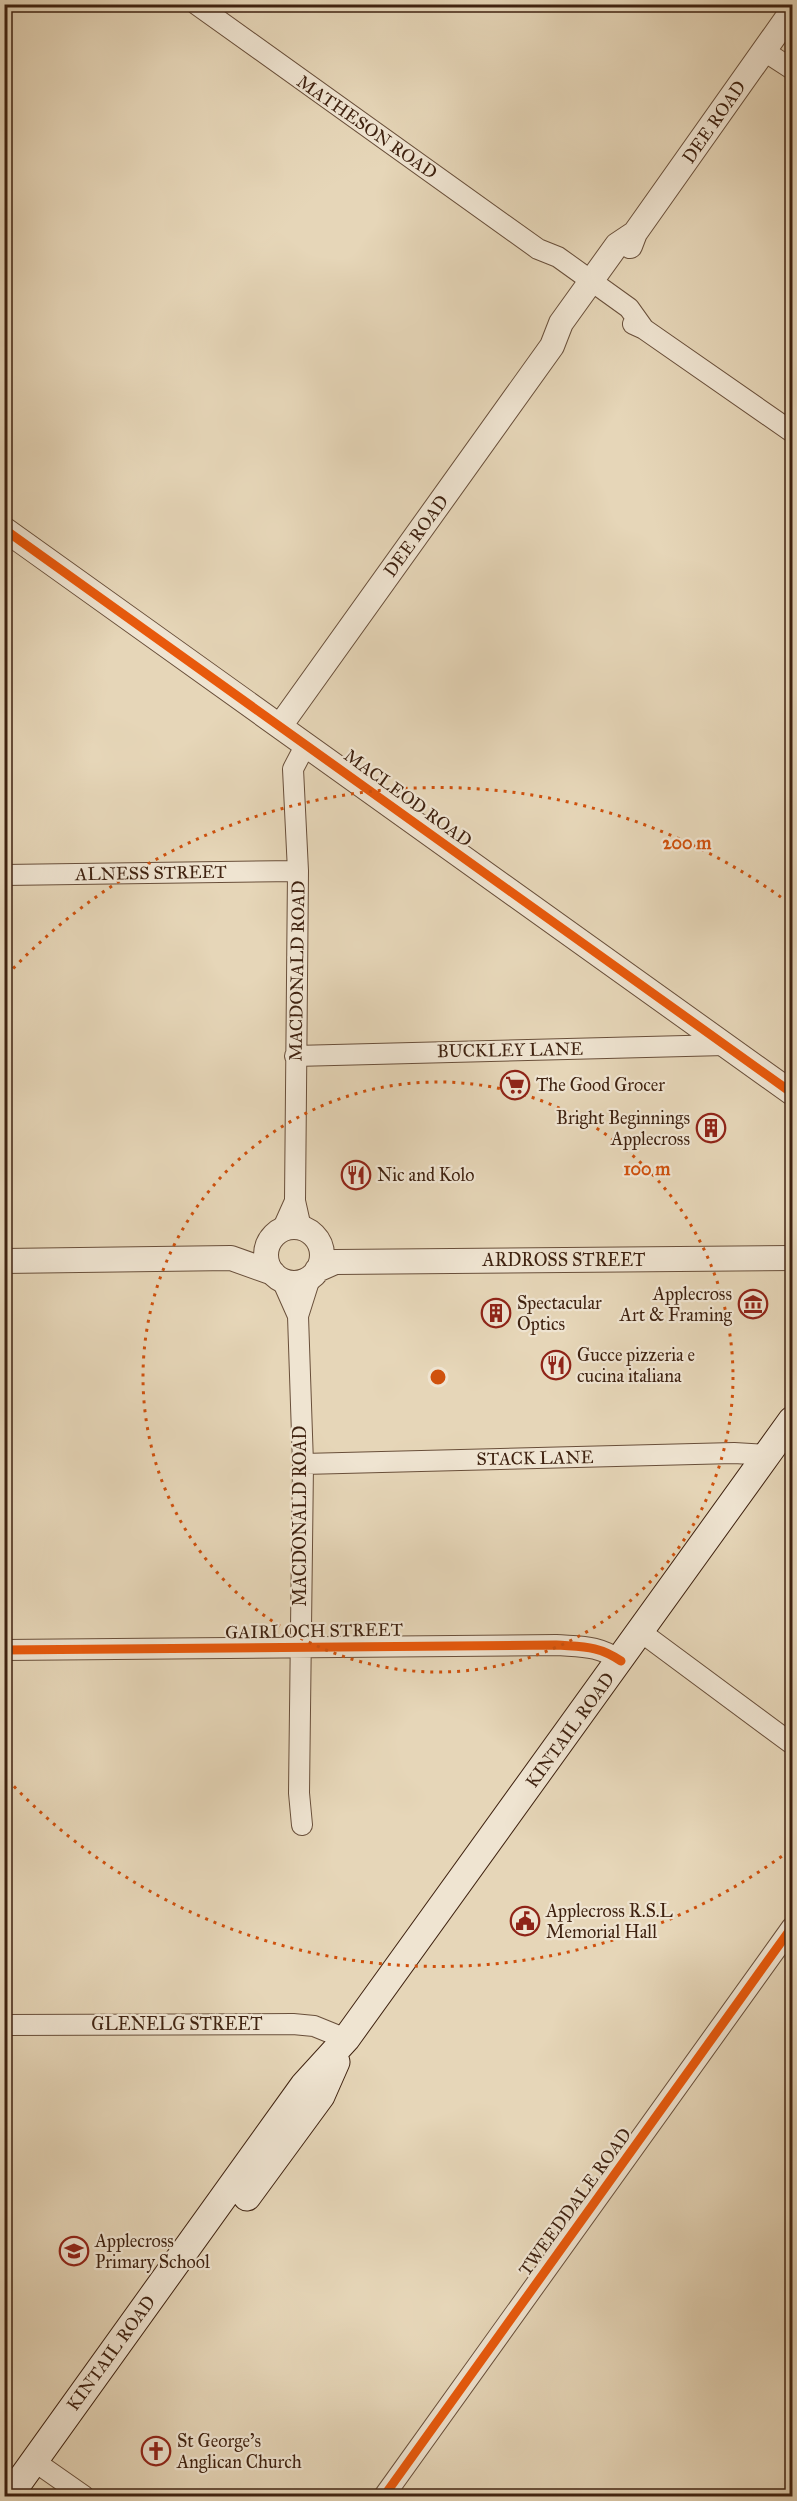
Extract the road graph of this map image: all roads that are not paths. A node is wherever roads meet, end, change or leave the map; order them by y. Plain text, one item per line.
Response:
1 (196, 4) edge
2 (792, 11) edge
3 (764, 51) junction
4 (792, 69) edge
5 (593, 291) junction
6 (792, 432) edge
7 (4, 529) edge
8 (280, 726) junction
9 (306, 744) junction
10 (298, 872) junction
11 (4, 874) edge
12 (725, 1045) junction
13 (295, 1056) junction
14 (792, 1093) edge
15 (286, 1231) junction
16 (231, 1258) junction
17 (792, 1258) edge
18 (4, 1261) edge
19 (321, 1264) junction
20 (277, 1277) junction
21 (298, 1316) junction
22 (792, 1420) edge
23 (767, 1455) junction
24 (303, 1464) junction
25 (641, 1632) junction
26 (300, 1648) junction
27 (4, 1650) edge
28 (621, 1661) junction
29 (792, 1744) edge
30 (302, 1825) dead end
31 (792, 1927) edge
32 (4, 2025) edge
33 (346, 2039) junction
34 (41, 2465) junction
35 (9, 2496) edge
36 (28, 2496) edge
37 (84, 2496) edge
38 (384, 2496) edge

1 - 5 street, MATHESON ROAD
2 - 3 street, DEE ROAD
3 - 4 street
3 - 5 street, DEE ROAD
5 - 6 street, MATHESON ROAD
5 - 8 street, DEE ROAD
7 - 8 street, MACLEOD ROAD
8 - 9 street, MACLEOD ROAD
9 - 10 street, MACDONALD ROAD
9 - 12 street, MACLEOD ROAD
10 - 11 street, ALNESS STREET
10 - 13 street, MACDONALD ROAD
12 - 13 street, BUCKLEY LANE
12 - 14 street, MACLEOD ROAD
13 - 15 street, MACDONALD ROAD
15 - 16 street
15 - 19 street
15 - 20 street
16 - 18 street
16 - 20 street
17 - 19 street, ARDROSS STREET
19 - 20 street
19 - 21 street, MACDONALD ROAD
20 - 21 street, MACDONALD ROAD
21 - 24 street, MACDONALD ROAD
22 - 23 main road, KINTAIL ROAD
23 - 24 street, STACK LANE
23 - 25 main road, KINTAIL ROAD
24 - 26 street, MACDONALD ROAD
25 - 28 main road, KINTAIL ROAD
25 - 29 street
26 - 27 street, GAIRLOCH STREET
26 - 28 street, GAIRLOCH STREET
26 - 30 street, MACDONALD ROAD
28 - 33 main road, KINTAIL ROAD
31 - 38 street, TWEEDDALE ROAD
32 - 33 street, GLENELG STREET
33 - 34 main road, KINTAIL ROAD
34 - 35 main road, KINTAIL ROAD
34 - 36 main road, KINTAIL ROAD
34 - 37 street

